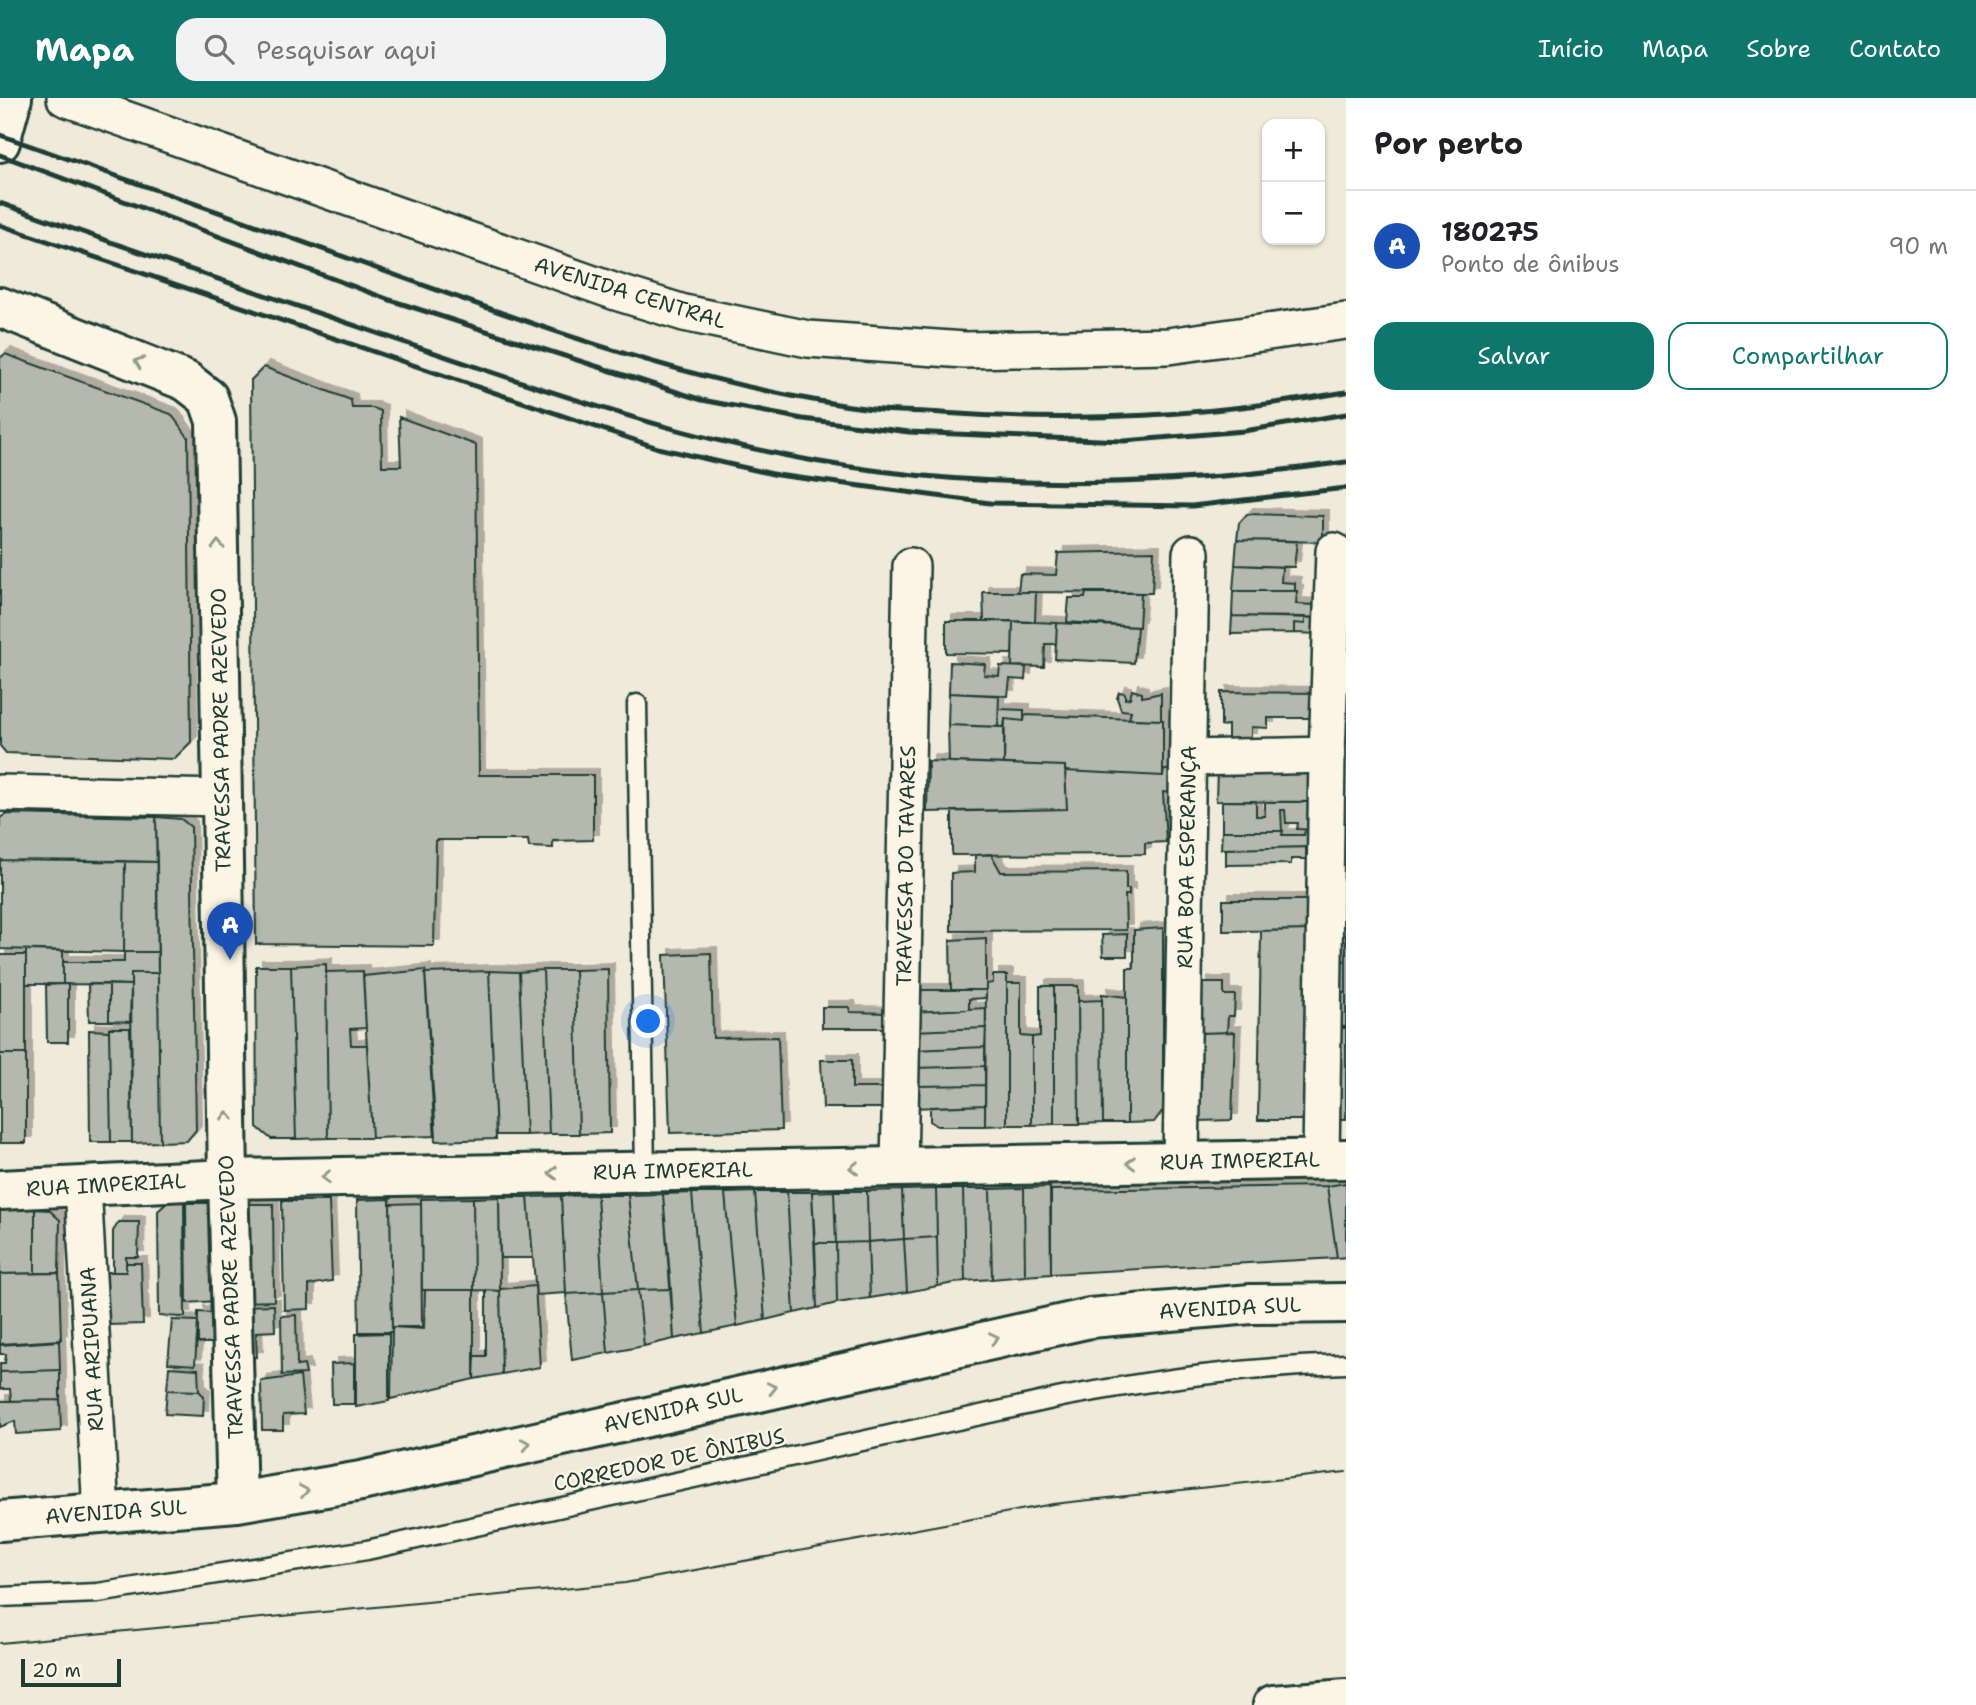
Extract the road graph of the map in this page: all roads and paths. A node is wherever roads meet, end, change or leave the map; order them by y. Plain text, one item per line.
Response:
1 (12, 98) edge
2 (65, 98) edge
3 (0, 142) edge
4 (0, 307) edge
5 (1346, 321) edge
6 (1334, 551) dead end
7 (1191, 553) dead end
8 (911, 566) dead end
9 (637, 704) dead end
10 (1326, 755) junction
11 (1189, 758) junction
12 (0, 793) edge
13 (222, 798) junction
14 (1334, 1159) edge
15 (1181, 1162) junction
16 (899, 1167) junction
17 (645, 1171) junction
18 (228, 1179) junction
19 (83, 1186) junction
20 (0, 1190) edge
21 (1346, 1303) edge
22 (1346, 1364) edge
23 (237, 1503) junction
24 (101, 1513) junction
25 (0, 1521) edge
26 (0, 1597) edge
27 (1346, 1699) edge
28 (1273, 1705) edge

1 - 3 main road
2 - 5 street, AVENIDA CENTRAL
13 -> 4 main road, TRAVESSA PADRE AZEVEDO
6 - 10 street
7 - 11 street, RUA BOA ESPERANÇA
8 - 16 street, TRAVESSA DO TAVARES
9 - 17 lane
10 - 11 street
10 - 14 street
11 - 15 street, RUA BOA ESPERANÇA
12 - 13 street
18 -> 13 main road, TRAVESSA PADRE AZEVEDO
14 - 15 main road, RUA IMPERIAL
15 -> 16 main road, RUA IMPERIAL
16 -> 17 main road, RUA IMPERIAL
17 -> 18 main road, RUA IMPERIAL
18 - 19 main road, RUA IMPERIAL
18 - 23 main road, TRAVESSA PADRE AZEVEDO
19 - 20 main road, RUA IMPERIAL
19 - 24 street, RUA ARIPUANA
23 -> 21 main road, AVENIDA SUL
22 - 26 lane, CORREDOR DE ÔNIBUS
23 - 24 main road, AVENIDA SUL
24 - 25 main road, AVENIDA SUL
27 - 28 main road

